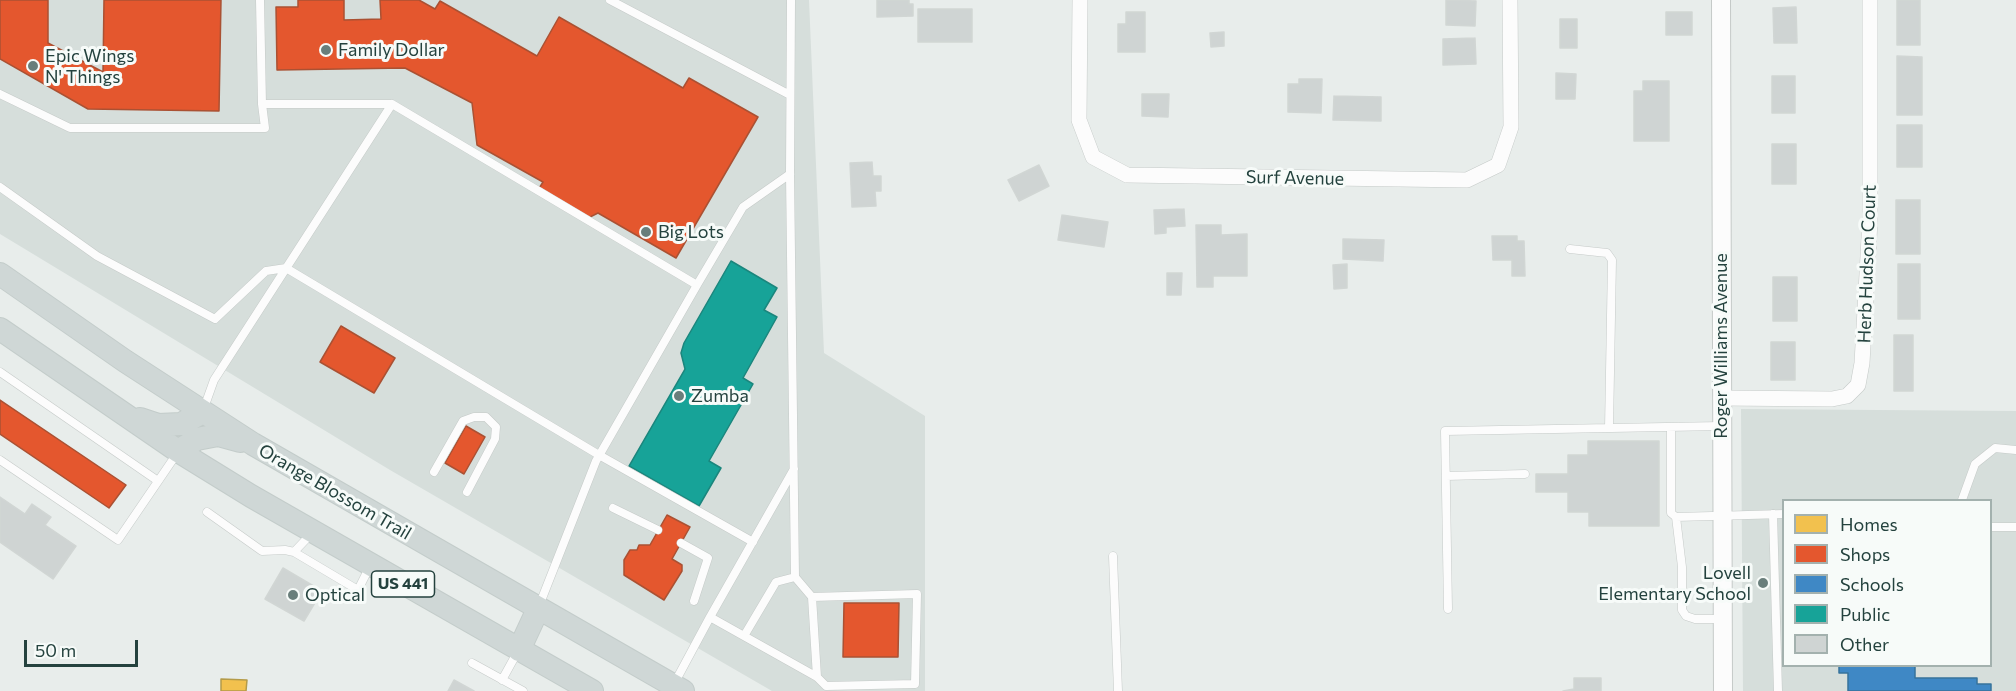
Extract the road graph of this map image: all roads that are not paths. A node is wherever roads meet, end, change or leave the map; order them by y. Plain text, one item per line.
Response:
1 (260, 0) edge
2 (610, 0) edge
3 (791, 0) edge
4 (1080, 0) edge
5 (1510, 0) edge
6 (1721, 0) edge
7 (1870, 0) edge
8 (0, 94) edge
9 (790, 95) junction
10 (262, 104) junction
11 (392, 104) junction
12 (790, 174) junction
13 (0, 187) edge
14 (1570, 249) dead end
15 (286, 268) junction
16 (0, 274) edge
17 (696, 285) junction
18 (0, 329) edge
19 (0, 372) edge
20 (1721, 398) junction
21 (203, 412) junction
22 (122, 413) junction
23 (1721, 426) junction
24 (1671, 427) junction
25 (1610, 428) junction
26 (253, 444) junction
27 (2016, 450) edge
28 (178, 451) junction
29 (599, 455) junction
30 (0, 460) edge
31 (795, 468) junction
32 (434, 472) dead end
33 (1525, 474) dead end
34 (1446, 476) junction
35 (158, 481) junction
36 (467, 492) dead end
37 (1963, 499) edge
38 (614, 508) dead end
39 (207, 512) dead end
40 (1773, 514) junction
41 (1782, 514) edge
42 (1676, 517) junction
43 (1722, 517) junction
44 (2016, 526) edge
45 (1992, 527) edge
46 (658, 530) dead end
47 (313, 532) junction
48 (753, 542) junction
49 (681, 543) dead end
50 (294, 552) junction
51 (1113, 556) dead end
52 (371, 565) junction
53 (795, 577) junction
54 (812, 597) junction
55 (694, 601) dead end
56 (538, 609) junction
57 (1448, 609) dead end
58 (710, 617) junction
59 (1723, 619) junction
60 (744, 636) junction
61 (519, 650) junction
62 (472, 663) dead end
63 (817, 677) junction
64 (502, 680) junction
65 (678, 688) edge
66 (523, 691) edge
67 (592, 691) edge
68 (1118, 691) edge
69 (1723, 691) edge
70 (1778, 691) edge

1 - 10 lane
2 - 9 lane
3 - 9 lane
4 - 5 street, Surf Avenue
6 - 20 street, Roger Williams Avenue
7 - 20 street, Herb Hudson Court
8 - 10 lane
9 - 12 lane
10 - 11 lane
11 - 15 lane
11 - 17 lane
12 - 17 lane
12 - 31 lane
13 - 15 lane
14 - 25 lane
15 - 21 lane
15 - 29 lane
16 - 21 main road, Orange Blossom Trail / US 441
17 - 29 lane
18 - 22 main road, US 441
19 - 35 lane
20 - 23 street, Roger Williams Avenue
21 - 22 main road
21 - 26 main road, Orange Blossom Trail / US 441
22 - 28 main road, US 441
23 - 24 lane
23 - 43 street, Roger Williams Avenue
24 - 25 lane
24 - 42 lane
25 - 34 lane
26 - 28 main road
26 - 56 main road, Orange Blossom Trail / US 441
27 - 37 lane
28 - 35 lane
28 - 47 main road, US 441
29 - 48 lane
29 - 56 lane
30 - 35 lane
31 - 48 lane
31 - 53 lane
32 - 36 lane
33 - 34 lane
34 - 57 lane
38 - 46 lane
39 - 50 lane
40 - 41 lane
40 - 43 lane
40 - 70 lane
42 - 43 lane
42 - 59 lane
43 - 59 street, Roger Williams Avenue
44 - 45 lane
47 - 50 lane
47 - 52 main road, US 441
48 - 58 lane
49 - 55 lane
50 - 52 lane
51 - 68 lane
52 - 61 main road, US 441
53 - 54 lane
53 - 60 lane
54 - 63 lane
54 - 63 lane
56 - 61 main road
56 - 65 main road, Orange Blossom Trail / US 441
58 - 60 lane
58 - 65 lane
59 - 69 street, Roger Williams Avenue
60 - 63 lane
61 - 64 lane
61 - 67 main road, US 441
62 - 64 lane
64 - 66 lane

